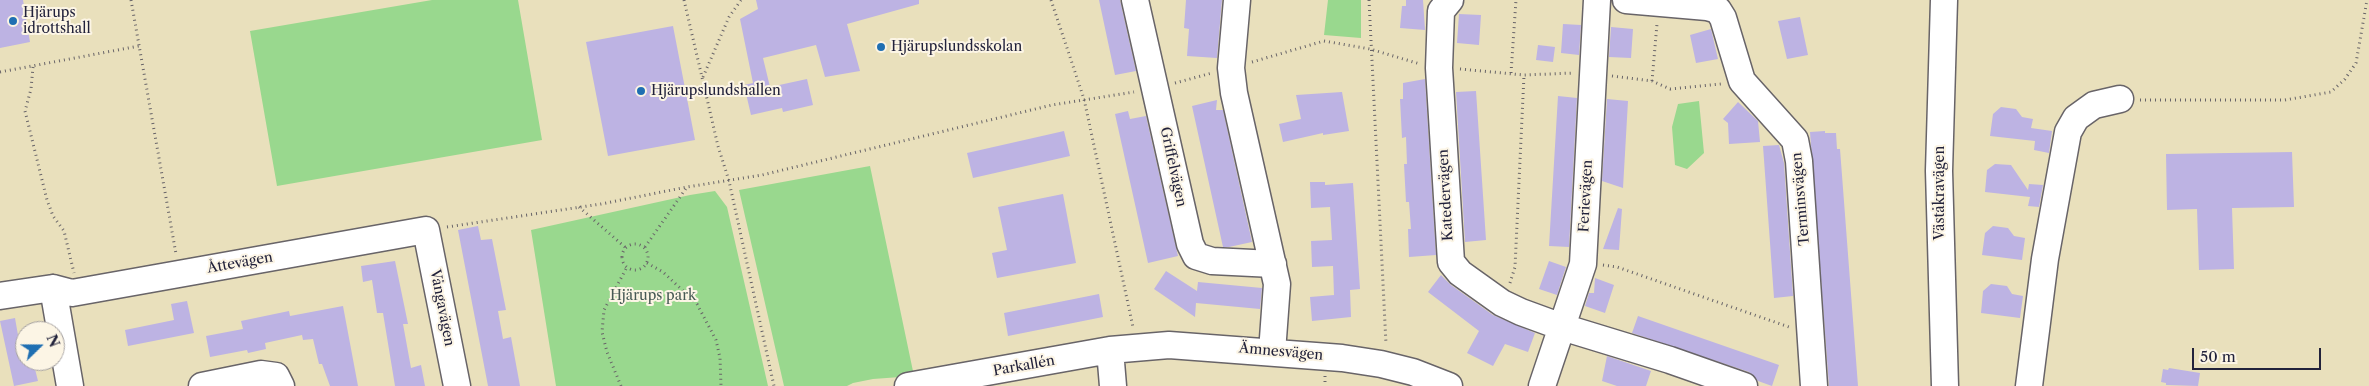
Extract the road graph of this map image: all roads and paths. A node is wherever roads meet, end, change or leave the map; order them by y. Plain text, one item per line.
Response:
1 (131, 0) edge
2 (684, 0) edge
3 (741, 0) edge
4 (1051, 0) edge
5 (1135, 0) edge
6 (1237, 0) edge
7 (1369, 0) edge
8 (1450, 0) edge
9 (1516, 0) edge
10 (1597, 0) edge
11 (1626, 0) edge
12 (1944, 0) edge
13 (2367, 0) edge
14 (1656, 3) junction
15 (139, 46) junction
16 (1370, 49) junction
17 (33, 66) junction
18 (1231, 68) junction
19 (1439, 68) junction
20 (0, 72) edge
21 (1511, 72) junction
22 (1593, 73) junction
23 (1524, 75) junction
24 (703, 77) junction
25 (1652, 81) junction
26 (1742, 81) junction
27 (1155, 88) junction
28 (2120, 99) joint
29 (1084, 100) junction
30 (729, 181) junction
31 (687, 187) junction
32 (579, 207) junction
33 (426, 230) junction
34 (645, 247) junction
35 (626, 248) junction
36 (647, 263) junction
37 (1273, 264) junction
38 (1583, 264) junction
39 (628, 267) junction
40 (180, 274) junction
41 (62, 291) junction
42 (0, 296) edge
43 (1502, 303) junction
44 (1562, 327) junction
45 (1812, 333) junction
46 (1138, 347) junction
47 (1110, 350) junction
48 (1272, 352) junction
49 (1381, 364) junction
50 (1325, 375) dead end
51 (70, 386) edge
52 (202, 386) edge
53 (281, 386) edge
54 (457, 386) edge
55 (621, 386) edge
56 (721, 386) edge
57 (774, 386) edge
58 (908, 386) edge
59 (1113, 386) edge
60 (1325, 386) edge
61 (1449, 386) edge
62 (1542, 386) edge
63 (1744, 386) edge
64 (1814, 386) edge
65 (1945, 386) edge
66 (2029, 386) edge

1 - 15 path
2 - 24 path
3 - 24 path
4 - 29 path
5 - 27 street, Griffelvägen
6 - 18 street
7 - 16 path
8 - 19 street, Katedervägen
9 - 21 path
10 - 22 street, Ferievägen
11 - 14 street, Terminsvägen
12 - 65 street, Väståkravägen
13 - 28 path
14 - 25 path
14 - 26 street, Terminsvägen
15 - 17 path
15 - 40 path
16 - 18 path
16 - 19 path
16 - 49 path
17 - 20 path
17 - 41 path
18 - 27 path
18 - 37 street
19 - 21 path
19 - 43 street, Katedervägen
21 - 23 path
22 - 23 path
22 - 25 path
22 - 38 street, Ferievägen
23 - 43 path
24 - 30 path
25 - 26 path
26 - 45 street, Terminsvägen
27 - 29 path
27 - 37 street, Griffelvägen
28 - 66 street
29 - 30 path
29 - 46 path
30 - 31 path
30 - 57 path
31 - 32 path
31 - 34 path
32 - 33 path
32 - 35 path
33 - 40 street, Åttevägen
33 - 54 street, Vångavägen
34 - 35 path
34 - 36 path
35 - 39 path
36 - 39 path
36 - 56 path
37 - 48 street
38 - 44 street, Ferievägen
38 - 45 path
39 - 55 path
40 - 41 street, Åttevägen
41 - 42 street, Åttevägen
41 - 51 street
43 - 44 street, Katedervägen
44 - 62 street, Ferievägen
44 - 63 street
45 - 64 street, Terminsvägen
46 - 47 street, Ämnesvägen
46 - 48 street, Ämnesvägen
47 - 58 street, Parkallén
47 - 59 street
48 - 49 street, Ämnesvägen
49 - 61 street, Ämnesvägen
50 - 60 path
52 - 53 street

